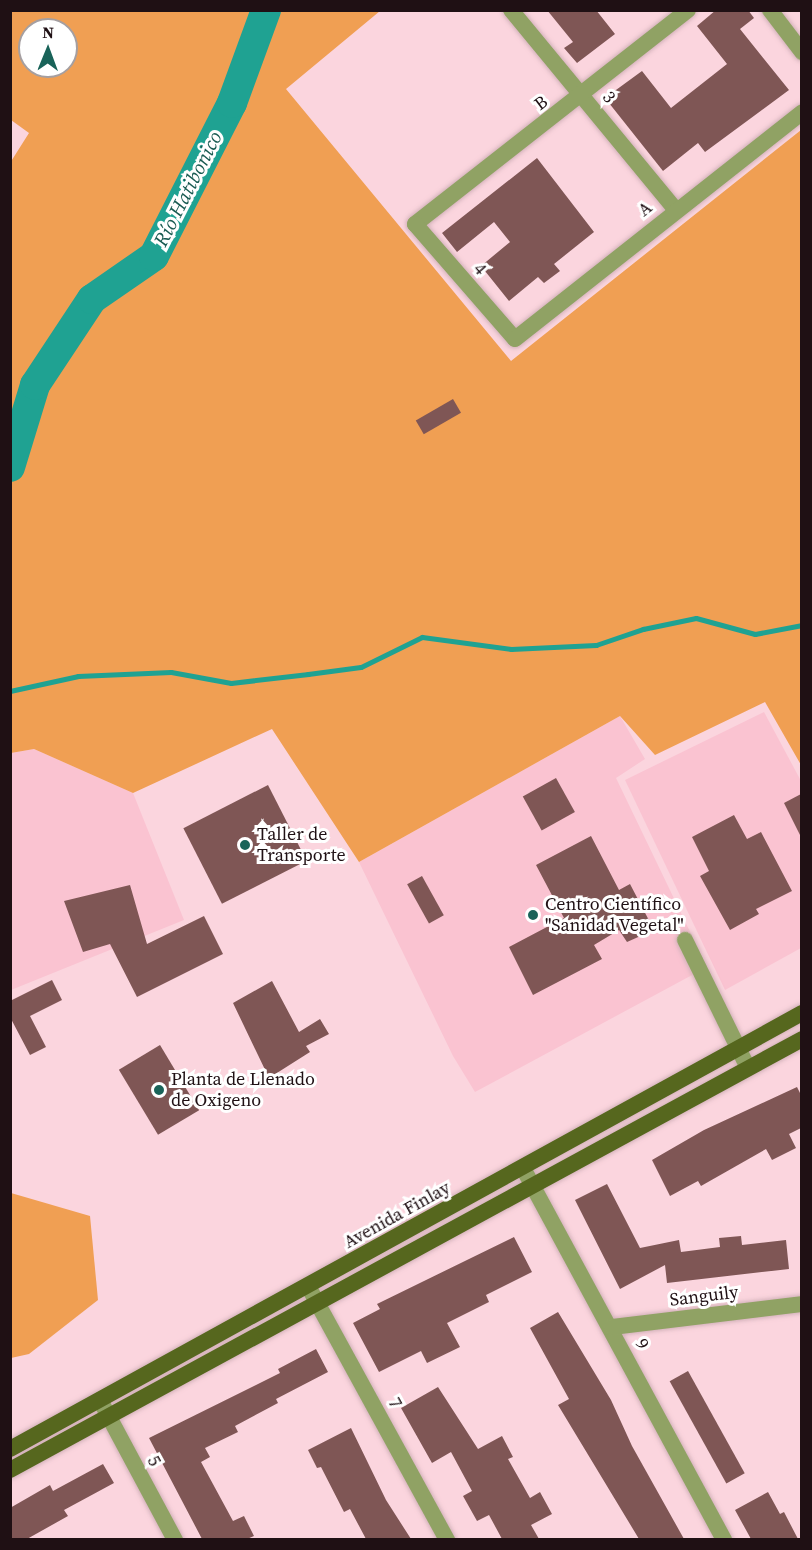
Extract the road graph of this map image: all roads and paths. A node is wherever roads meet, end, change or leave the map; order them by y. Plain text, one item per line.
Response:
1 (511, 10) edge
2 (688, 10) edge
3 (770, 10) edge
4 (801, 52) edge
5 (582, 96) junction
6 (801, 112) edge
7 (676, 210) junction
8 (415, 224) joint
9 (515, 339) joint
10 (685, 940) dead end
11 (801, 1014) edge
12 (801, 1039) edge
13 (736, 1047) junction
14 (747, 1066) junction
15 (523, 1168) junction
16 (533, 1186) junction
17 (308, 1286) junction
18 (318, 1302) junction
19 (801, 1304) edge
20 (612, 1328) junction
21 (100, 1400) junction
22 (109, 1417) junction
23 (10, 1449) edge
24 (10, 1470) edge
25 (175, 1539) edge
26 (447, 1539) edge
27 (724, 1539) edge

1 - 5 street, 3
2 - 5 street, B
3 - 4 street
5 - 7 street, 3
5 - 8 street, B
6 - 7 street, A
7 - 9 street, A
8 - 9 street, 4
10 - 13 street
11 - 13 main road, Avenida Finlay
12 - 14 main road
13 - 14 street
13 - 15 main road, Avenida Finlay
14 - 16 main road
15 - 16 street, 9
15 - 17 main road, Avenida Finlay
16 - 18 main road
16 - 20 street, 9
17 - 18 street, 7
17 - 21 main road, Avenida Finlay
18 - 22 main road
18 - 26 street, 7
19 - 20 street, Sanguily
20 - 27 street, 9
21 - 22 street, 5
21 - 23 main road, Avenida Finlay
22 - 24 main road
22 - 25 street, 5

